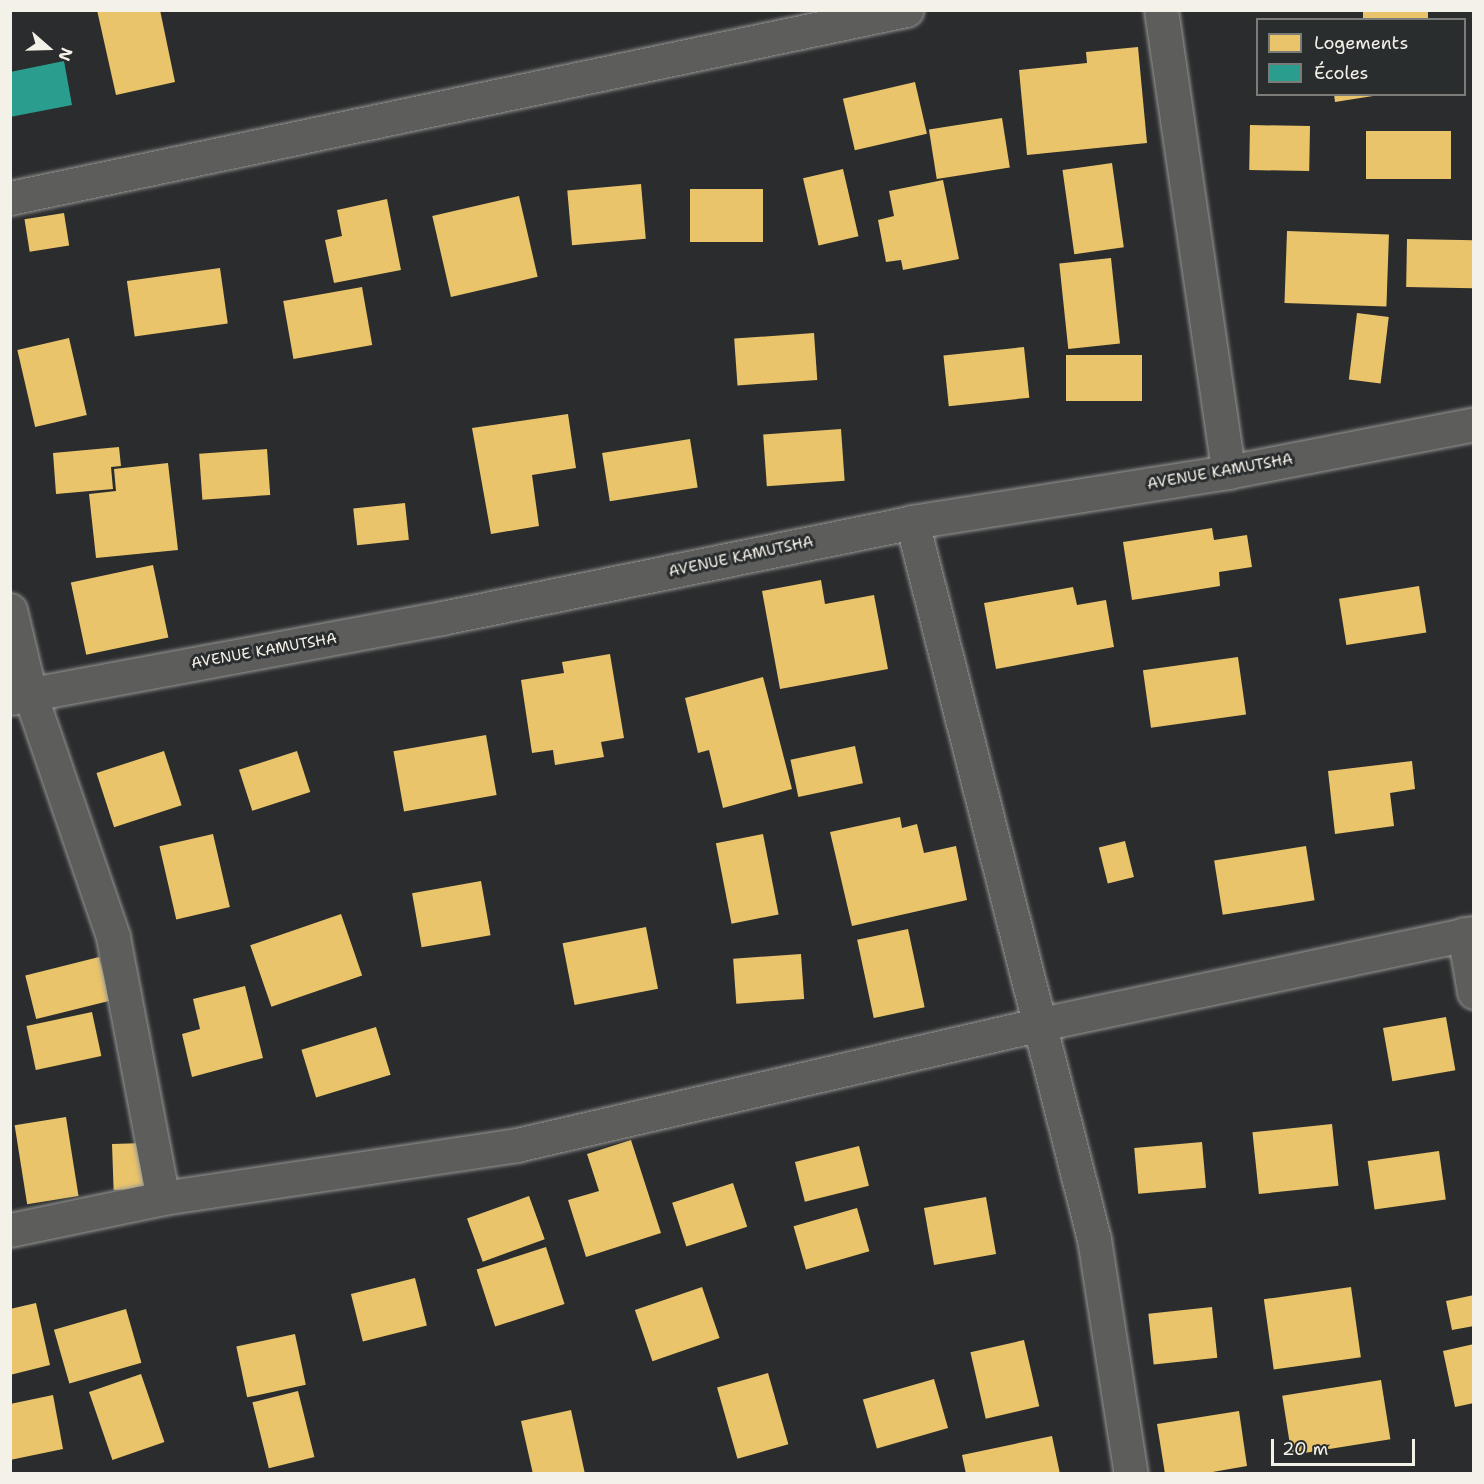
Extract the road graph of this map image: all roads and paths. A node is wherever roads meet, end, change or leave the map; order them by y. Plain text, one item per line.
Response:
1 (906, 10) edge
2 (1161, 10) edge
3 (10, 198) edge
4 (1473, 424) edge
5 (1228, 472) junction
6 (912, 522) junction
7 (10, 610) edge
8 (20, 696) edge
9 (1468, 933) edge
10 (1473, 992) edge
11 (1041, 1024) junction
12 (163, 1198) junction
13 (10, 1230) edge
14 (1131, 1473) edge

1 - 3 street
2 - 5 street
4 - 5 street, AVENUE KAMUTSHA
5 - 6 street, AVENUE KAMUTSHA
6 - 8 street, AVENUE KAMUTSHA
6 - 11 street
7 - 8 street
8 - 12 street
9 - 10 street
9 - 11 street
11 - 12 street
11 - 14 street
12 - 13 street

